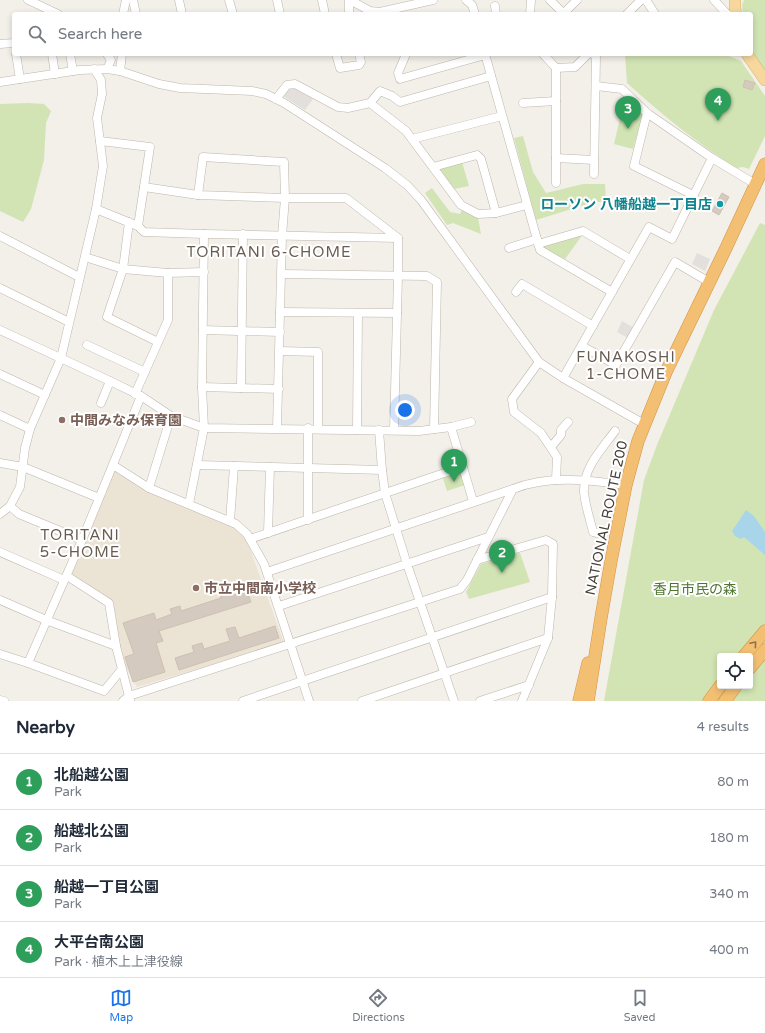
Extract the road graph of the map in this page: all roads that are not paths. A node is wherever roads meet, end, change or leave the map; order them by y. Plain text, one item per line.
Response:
1 (28, 0) edge
2 (126, 0) edge
3 (133, 0) edge
4 (179, 0) edge
5 (229, 0) edge
6 (277, 0) edge
7 (322, 0) edge
8 (349, 0) edge
9 (433, 0) edge
10 (466, 0) edge
11 (531, 0) edge
12 (550, 0) edge
13 (577, 0) edge
14 (641, 0) edge
15 (646, 0) edge
16 (714, 0) edge
17 (735, 0) edge
18 (54, 12) edge
19 (123, 12) edge
20 (136, 12) edge
21 (182, 12) edge
22 (232, 12) edge
23 (280, 12) edge
24 (325, 12) edge
25 (349, 12) edge
26 (396, 12) edge
27 (474, 12) edge
28 (530, 12) edge
29 (562, 12) edge
30 (566, 12) edge
31 (629, 12) edge
32 (654, 12) edge
33 (726, 12) edge
34 (736, 12) edge
35 (12, 43) edge
36 (0, 44) edge
37 (16, 56) edge
38 (52, 56) edge
39 (70, 56) edge
40 (108, 56) edge
41 (121, 56) edge
42 (337, 56) edge
43 (360, 56) edge
44 (405, 56) edge
45 (478, 56) edge
46 (486, 56) edge
47 (545, 56) edge
48 (586, 56) edge
49 (595, 56) edge
50 (748, 56) edge
51 (556, 68) junction
52 (94, 69) junction
53 (107, 69) junction
54 (73, 71) junction
55 (120, 71) junction
56 (55, 74) junction
57 (491, 76) junction
58 (20, 79) junction
59 (765, 80) edge
60 (0, 82) edge
61 (596, 86) junction
62 (276, 98) junction
63 (556, 101) junction
64 (370, 103) junction
65 (523, 103) dead end
66 (647, 113) junction
67 (502, 116) junction
68 (412, 139) junction
69 (100, 141) junction
70 (556, 158) junction
71 (712, 158) junction
72 (594, 160) junction
73 (765, 164) edge
74 (433, 167) junction
75 (594, 174) dead end
76 (556, 183) dead end
77 (755, 184) junction
78 (144, 187) junction
79 (198, 195) junction
80 (692, 195) junction
81 (285, 198) junction
82 (527, 205) junction
83 (96, 210) junction
84 (496, 213) junction
85 (129, 222) junction
86 (138, 226) junction
87 (204, 234) junction
88 (243, 234) junction
89 (0, 236) edge
90 (282, 236) junction
91 (398, 238) junction
92 (537, 242) junction
93 (509, 248) dead end
94 (85, 257) junction
95 (630, 259) junction
96 (123, 269) junction
97 (204, 272) junction
98 (168, 273) junction
99 (282, 274) junction
100 (398, 276) junction
101 (79, 277) junction
102 (709, 282) junction
103 (0, 288) edge
104 (516, 292) dead end
105 (612, 292) junction
106 (280, 312) junction
107 (358, 313) junction
108 (397, 313) junction
109 (69, 322) junction
110 (593, 326) junction
111 (0, 330) edge
112 (203, 330) junction
113 (241, 331) junction
114 (280, 332) junction
115 (158, 342) junction
116 (87, 346) dead end
117 (582, 346) junction
118 (280, 350) junction
119 (61, 358) junction
120 (539, 362) junction
121 (145, 372) junction
122 (0, 374) edge
123 (563, 378) junction
124 (110, 381) junction
125 (202, 387) junction
126 (241, 388) junction
127 (279, 389) junction
128 (45, 395) junction
129 (138, 395) junction
130 (101, 403) dead end
131 (0, 416) edge
132 (171, 416) junction
133 (471, 422) dead end
134 (568, 422) dead end
135 (644, 424) junction
136 (451, 427) junction
137 (204, 428) junction
138 (277, 428) junction
139 (308, 428) junction
140 (318, 428) junction
141 (30, 429) junction
142 (434, 429) junction
143 (357, 430) junction
144 (379, 430) junction
145 (394, 430) junction
146 (615, 431) dead end
147 (551, 448) junction
148 (0, 463) edge
149 (113, 465) junction
150 (197, 465) junction
151 (234, 466) junction
152 (23, 467) junction
153 (270, 467) junction
154 (462, 467) junction
155 (308, 468) junction
156 (382, 470) junction
157 (556, 480) junction
158 (585, 480) junction
159 (626, 485) junction
160 (149, 488) junction
161 (513, 489) junction
162 (385, 492) junction
163 (99, 498) junction
164 (473, 502) junction
165 (189, 504) junction
166 (10, 506) junction
167 (0, 514) edge
168 (308, 520) junction
169 (230, 521) junction
170 (396, 529) junction
171 (268, 533) junction
172 (602, 534) dead end
173 (488, 537) junction
174 (250, 539) junction
175 (82, 540) junction
176 (0, 552) edge
177 (477, 560) junction
178 (408, 564) junction
179 (267, 572) junction
180 (65, 578) junction
181 (552, 597) junction
182 (0, 600) edge
183 (421, 602) junction
184 (279, 606) junction
185 (601, 618) junction
186 (46, 620) junction
187 (765, 631) edge
188 (432, 638) junction
189 (548, 638) junction
190 (292, 644) junction
191 (116, 646) junction
192 (765, 650) edge
193 (747, 653) edge
194 (0, 654) edge
195 (28, 663) junction
196 (753, 664) edge
197 (122, 669) junction
198 (444, 673) junction
199 (302, 680) junction
200 (529, 685) junction
201 (718, 689) edge
202 (734, 689) edge
203 (128, 699) edge
204 (0, 700) edge
205 (4, 701) edge
206 (243, 701) edge
207 (309, 701) edge
208 (362, 701) edge
209 (454, 701) edge
210 (480, 701) edge
211 (522, 701) edge
212 (579, 701) edge
213 (588, 701) edge
214 (709, 701) edge
215 (725, 701) edge

1 - 18 street
2 - 19 street
3 - 20 street
4 - 21 street
5 - 22 street
6 - 23 street
7 - 24 street
8 - 25 street
8 - 26 street
9 - 26 street
10 - 27 street
11 - 28 street
12 - 29 street
13 - 30 street
14 - 31 street
15 - 32 street
16 - 33 street
17 - 34 main road
35 - 36 street
37 - 58 street
38 - 56 street
39 - 54 street
40 - 53 street
41 - 55 street
42 - 43 street
44 - 45 street
46 - 57 street
47 - 51 street
48 - 51 street
49 - 61 street
50 - 59 main road
51 - 63 street
52 - 53 street
52 - 54 street
52 - 69 street
53 - 55 street
54 - 56 street
55 - 62 street
56 - 58 street
57 - 64 street
57 - 67 street
58 - 60 street
61 - 66 street
61 - 72 street
62 - 64 street
62 - 120 street
63 - 65 street
63 - 70 street
64 - 68 street
66 - 71 street
66 - 80 street
67 - 68 street
67 - 82 street
68 - 74 street
69 - 78 street
69 - 83 street
70 - 72 street
70 - 76 street
71 - 77 street
71 - 80 street
72 - 75 street
73 - 77 highway, NATIONAL ROUTE 200
74 - 84 street
74 - 84 street
77 - 102 highway, NATIONAL ROUTE 200
78 - 79 street
78 - 86 street
79 - 81 street
79 - 81 street
80 - 95 street
81 - 90 street
81 - 91 street
82 - 84 street
82 - 92 street
83 - 85 street
83 - 94 street
85 - 86 street
85 - 96 street
86 - 87 street
87 - 88 street
87 - 97 street
88 - 90 street
88 - 113 street
89 - 101 street
90 - 91 street
90 - 99 street
91 - 100 street
92 - 93 street
92 - 95 street
92 - 105 street
94 - 96 street
94 - 101 street
95 - 105 street
96 - 98 street
96 - 115 street
97 - 98 street
97 - 112 street
98 - 115 street
99 - 100 street
99 - 106 street
100 - 108 street
100 - 142 street
101 - 109 street
102 - 117 street
102 - 135 highway, NATIONAL ROUTE 200
103 - 109 street
104 - 110 street
105 - 110 street
106 - 107 street
106 - 114 street
107 - 108 street
107 - 143 street
108 - 145 street
109 - 119 street
110 - 117 street
111 - 119 street
112 - 113 street
112 - 125 street
113 - 114 street
113 - 126 street
114 - 118 street
115 - 121 street
116 - 121 street
117 - 123 street
118 - 127 street
118 - 140 street
119 - 124 street
119 - 128 street
120 - 123 street
120 - 147 street
121 - 129 street
122 - 128 street
123 - 135 street
124 - 129 street
124 - 130 street
125 - 126 street
125 - 137 street
126 - 127 street
127 - 138 street
128 - 141 street
129 - 132 street
129 - 149 street
131 - 141 street
132 - 137 street
132 - 160 street
133 - 136 street
134 - 147 street
135 - 159 highway, NATIONAL ROUTE 200
136 - 142 street
136 - 154 street
137 - 138 street
137 - 150 street
138 - 139 street
139 - 140 street
139 - 155 street
140 - 143 street
141 - 152 street
142 - 145 street
143 - 144 street
144 - 145 street
144 - 156 street
146 - 158 street
147 - 157 street
148 - 152 street
149 - 160 street
149 - 163 street
150 - 151 street
150 - 165 street
151 - 153 street
151 - 169 street
152 - 163 street
152 - 166 street
153 - 155 street
153 - 171 street
154 - 162 street
154 - 164 street
155 - 156 street
155 - 168 street
156 - 162 street
157 - 158 street
157 - 161 street
158 - 159 street
158 - 172 street
159 - 185 highway, NATIONAL ROUTE 200
160 - 165 street
161 - 164 street
161 - 173 street
162 - 168 street
162 - 170 street
163 - 175 street
164 - 170 street
165 - 169 street
166 - 167 street
166 - 175 street
168 - 171 street
169 - 174 street
170 - 178 street
170 - 179 street
171 - 174 street
173 - 177 street
173 - 178 street
174 - 179 street
175 - 180 street
176 - 180 street
177 - 181 street
177 - 183 street
178 - 183 street
178 - 184 street
179 - 184 street
180 - 186 street
180 - 191 street
181 - 188 street
181 - 189 street
182 - 186 street
183 - 188 street
183 - 190 street
184 - 190 street
185 - 212 highway, NATIONAL ROUTE 200
185 - 213 highway, NATIONAL ROUTE 200
186 - 191 street
186 - 195 street
193 -> 187 highway
188 - 198 street
188 - 199 street
189 - 198 street
189 - 200 street
190 - 199 street
190 - 203 street
191 - 197 street
192 - 196 highway
194 - 195 street
195 - 197 street
197 - 203 street
198 - 208 street
198 - 209 street
199 - 206 street
199 - 207 street
200 - 210 street
200 - 211 street
201 - 214 highway
202 - 215 highway
204 - 205 street

